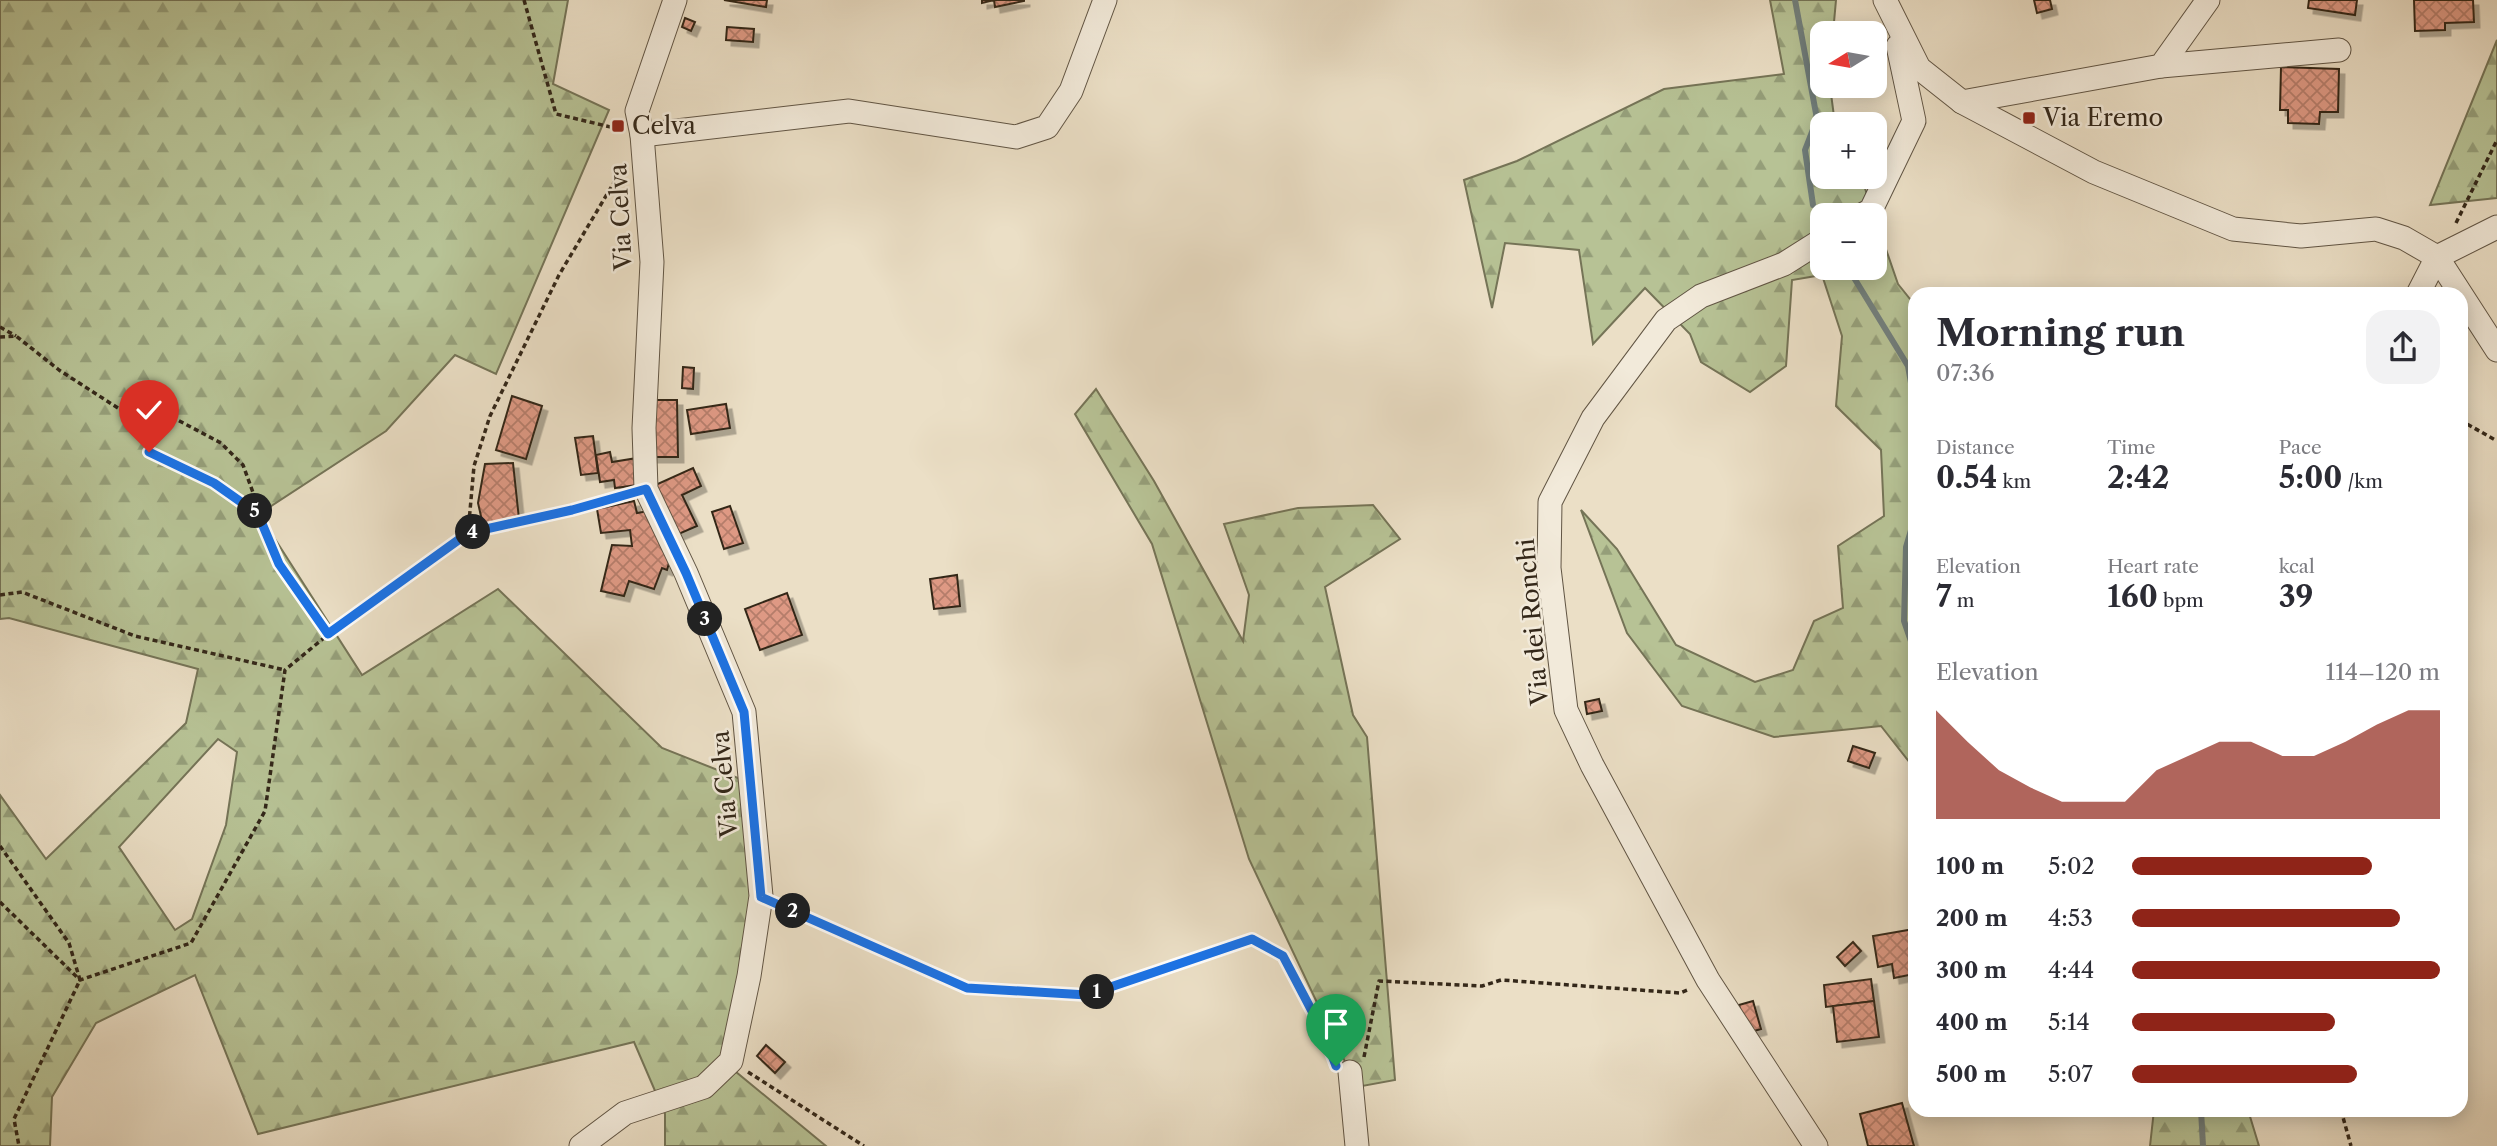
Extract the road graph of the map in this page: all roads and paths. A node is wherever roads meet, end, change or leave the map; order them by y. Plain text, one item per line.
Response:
1 (524, 0) edge
2 (675, 0) edge
3 (1105, 0) edge
4 (2208, 0) edge
5 (1889, 9) edge
6 (2339, 50) dead end
7 (2161, 66) junction
8 (1962, 102) junction
9 (642, 135) junction
10 (2497, 140) edge
11 (1874, 203) edge
12 (2497, 227) edge
13 (1810, 248) edge
14 (2437, 257) junction
15 (2422, 287) edge
16 (2456, 287) edge
17 (2468, 305) edge
18 (0, 327) edge
19 (16, 336) junction
20 (0, 337) edge
21 (2497, 350) edge
22 (2468, 425) edge
23 (2497, 441) edge
24 (149, 452) dead end
25 (646, 489) junction
26 (258, 514) junction
27 (468, 533) junction
28 (0, 595) edge
29 (328, 634) junction
30 (285, 670) junction
31 (0, 846) edge
32 (761, 897) junction
33 (1, 905) edge
34 (80, 979) junction
35 (1708, 980) junction
36 (731, 1061) junction
37 (1350, 1072) junction
38 (2342, 1117) edge
39 (19, 1146) edge
40 (581, 1146) edge
41 (864, 1146) edge
42 (1357, 1146) edge
43 (1816, 1146) edge
44 (2351, 1146) edge

1 - 9 path
2 - 9 street, Via Celva
3 - 9 street, Via Celva
4 - 7 street
5 - 8 street
5 - 11 street
6 - 7 street
7 - 8 street
8 - 14 street
9 - 25 street, Via Celva
9 - 27 path
10 - 14 path
12 - 14 street
13 - 35 street, Via dei Ronchi
14 - 15 street
14 - 16 street
17 - 21 street
18 - 19 path
19 - 20 path
19 - 26 path
22 - 23 path
24 - 26 path
25 - 27 path
25 - 32 street, Via Celva
26 - 29 path
27 - 29 path
28 - 30 path
29 - 30 path
30 - 34 path
31 - 34 path
32 - 36 street, Via Celva
32 - 37 path
33 - 34 path
34 - 39 path
35 - 37 path
35 - 43 street, Via dei Ronchi
36 - 40 street
36 - 41 path
37 - 42 street
38 - 44 path

